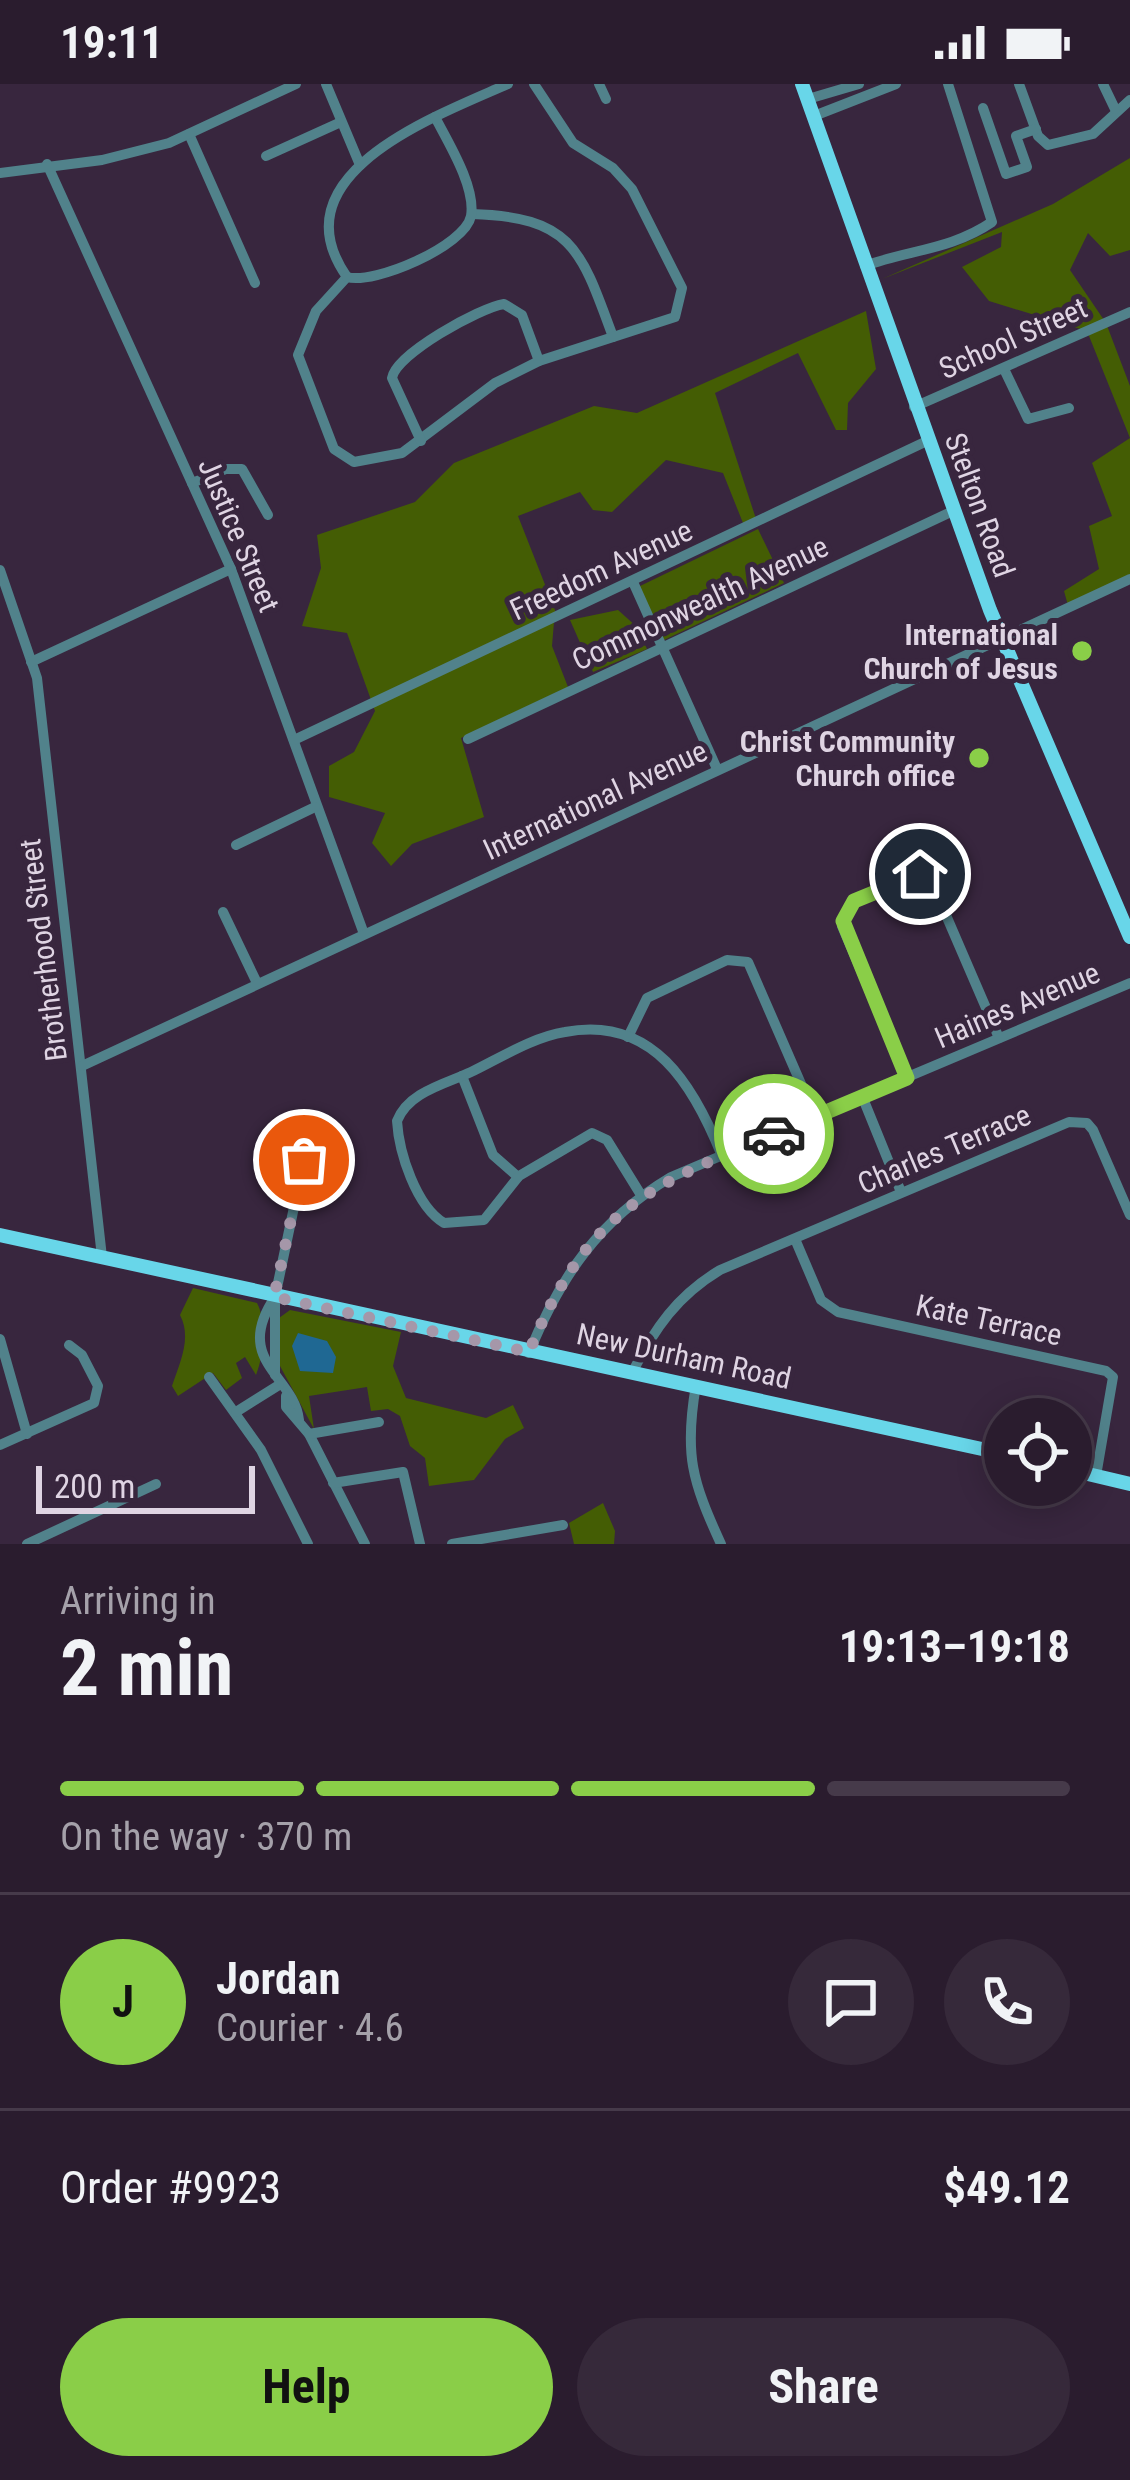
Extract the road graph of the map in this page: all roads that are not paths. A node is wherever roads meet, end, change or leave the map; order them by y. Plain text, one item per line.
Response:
1 (296, 84) edge
2 (326, 84) edge
3 (508, 84) edge
4 (534, 84) edge
5 (599, 84) edge
6 (860, 84) edge
7 (896, 84) edge
8 (948, 84) edge
9 (1019, 84) edge
10 (1103, 84) edge
11 (805, 92) edge
12 (607, 100) dead end
13 (1130, 100) edge
14 (983, 108) dead end
15 (1115, 109) junction
16 (814, 116) junction
17 (435, 117) junction
18 (341, 122) junction
19 (1036, 129) junction
20 (189, 134) junction
21 (266, 156) dead end
22 (47, 164) junction
23 (360, 165) junction
24 (0, 173) edge
25 (472, 214) junction
26 (864, 266) junction
27 (347, 277) junction
28 (255, 283) dead end
29 (1130, 312) edge
30 (614, 337) junction
31 (539, 361) junction
32 (1004, 369) junction
33 (914, 407) junction
34 (1069, 408) dead end
35 (421, 441) junction
36 (927, 441) junction
37 (192, 483) junction
38 (953, 512) junction
39 (268, 515) dead end
40 (231, 569) junction
41 (0, 570) edge
42 (1130, 579) edge
43 (633, 582) junction
44 (1001, 638) junction
45 (662, 646) junction
46 (31, 662) junction
47 (468, 739) dead end
48 (294, 740) junction
49 (717, 770) junction
50 (315, 807) junction
51 (236, 845) dead end
52 (223, 912) dead end
53 (364, 934) junction
54 (1130, 937) edge
55 (257, 983) junction
56 (1130, 983) edge
57 (628, 1037) junction
58 (999, 1038) junction
59 (82, 1066) junction
60 (462, 1076) junction
61 (907, 1078) junction
62 (862, 1096) junction
63 (815, 1116) junction
64 (722, 1156) junction
65 (304, 1160) dead end
66 (518, 1178) junction
67 (901, 1192) junction
68 (641, 1195) junction
69 (1130, 1215) edge
70 (0, 1235) edge
71 (795, 1239) junction
72 (102, 1257) junction
73 (274, 1297) junction
74 (0, 1339) edge
75 (69, 1345) dead end
76 (529, 1352) junction
77 (633, 1371) junction
78 (209, 1377) dead end
79 (276, 1381) junction
80 (696, 1385) junction
81 (263, 1393) junction
82 (236, 1412) junction
83 (379, 1422) dead end
84 (26, 1433) junction
85 (309, 1434) junction
86 (0, 1445) edge
87 (984, 1449) edge
88 (1092, 1476) edge
89 (1096, 1477) junction
90 (333, 1483) junction
91 (156, 1484) dead end
92 (1130, 1484) edge
93 (562, 1525) dead end
94 (525, 1538) edge
95 (472, 1542) edge
96 (27, 1544) edge
97 (308, 1544) edge
98 (365, 1544) edge
99 (420, 1544) edge
100 (452, 1544) edge
101 (721, 1544) edge

1 - 20 street
2 - 18 street
3 - 17 street
4 - 30 street
5 - 12 street
6 - 11 street
7 - 16 street
8 - 26 street
9 - 19 street
10 - 15 street
11 - 16 main road, Stelton Road
13 - 15 street
14 - 19 street
15 - 19 street
16 - 26 main road, Stelton Road
17 - 23 street
17 - 25 street
18 - 21 street
18 - 23 street
20 - 22 street
20 - 28 street
22 - 24 street
22 - 37 street, Justice Street
23 - 27 street
25 - 27 street
25 - 30 street
26 - 33 main road, Stelton Road
27 - 35 street
29 - 32 street, School Street
30 - 31 street
31 - 35 street
31 - 35 street
32 - 33 street, School Street
32 - 34 street
33 - 36 main road, Stelton Road
36 - 38 main road, Stelton Road
36 - 43 street, Freedom Avenue
37 - 39 street
37 - 40 street, Justice Street
38 - 44 main road, Stelton Road
38 - 45 street, Commonwealth Avenue
40 - 46 street
40 - 48 street, Justice Street
41 - 46 street, Brotherhood Street
42 - 44 street, International Avenue
43 - 45 street
43 - 48 street, Freedom Avenue
44 - 49 street, International Avenue
44 - 54 main road, Stelton Road
45 - 47 street, Commonwealth Avenue
45 - 49 street
46 - 59 street, Brotherhood Street
48 - 50 street, Justice Street
49 - 53 street, International Avenue
50 - 51 street
50 - 53 street, Justice Street
52 - 55 street
53 - 55 street, International Avenue
55 - 59 street, International Avenue
56 - 58 street, Haines Avenue
57 - 60 street
57 - 63 street
57 - 64 street
58 - 61 street, Haines Avenue
58 - 61 street
59 - 72 street, Brotherhood Street
60 - 66 street
60 - 66 street
61 - 62 street, Haines Avenue
62 - 63 street, Haines Avenue
62 - 67 street
63 - 64 street, Haines Avenue
64 - 68 street, Haines Avenue
65 - 73 street
66 - 68 street
67 - 69 street, Charles Terrace
67 - 71 street, Charles Terrace
68 - 76 street, Haines Avenue
70 - 72 main road, New Durham Road
71 - 77 street, Charles Terrace
71 - 89 street, Kate Terrace
72 - 73 main road, New Durham Road
73 - 76 main road, New Durham Road
73 - 79 street
74 - 84 street
75 - 84 street
76 - 77 main road, New Durham Road
77 - 80 main road, New Durham Road
78 - 82 street
79 - 81 street
79 - 81 street
79 - 85 street
80 - 87 main road, New Durham Road
80 - 101 street
81 - 82 street
82 - 97 street
83 - 85 street
84 - 86 street
85 - 90 street
88 - 89 main road
89 - 92 main road
90 - 98 street
90 - 99 street
91 - 96 street
93 - 94 street
94 - 95 street
95 - 100 street

